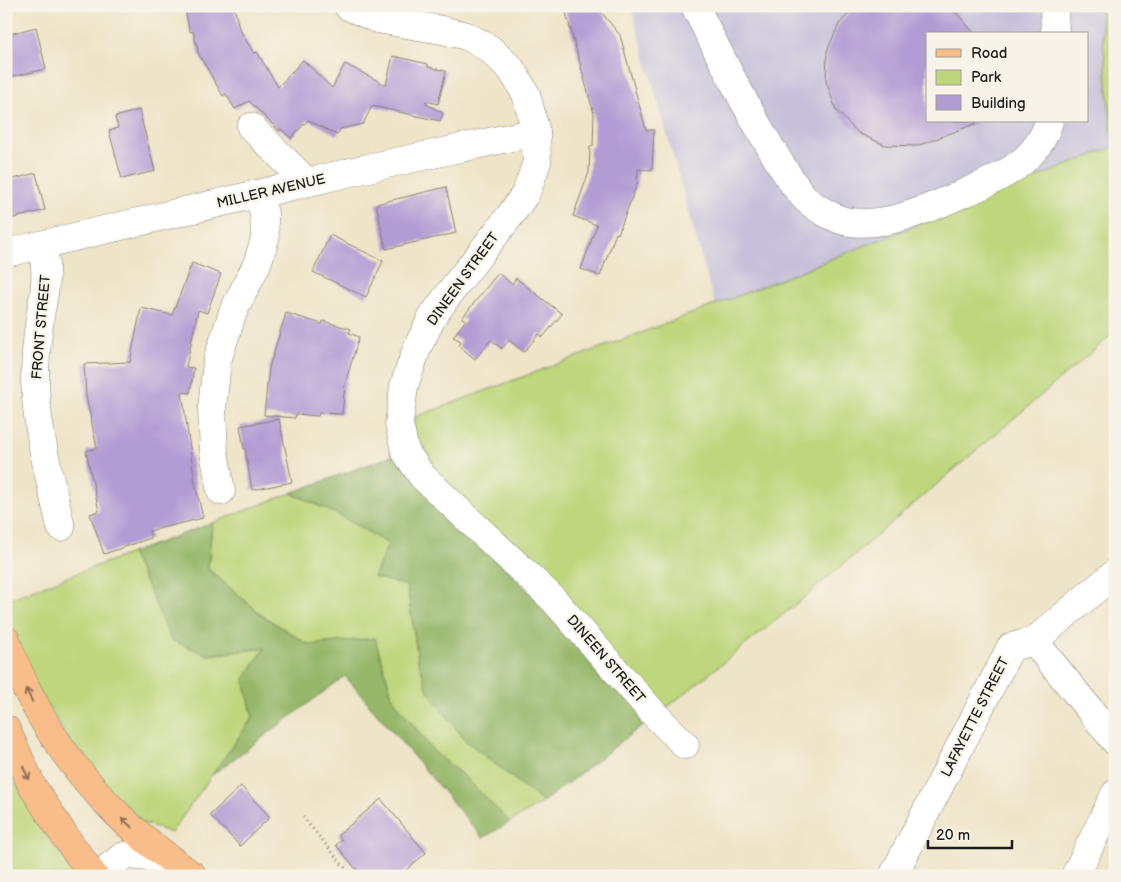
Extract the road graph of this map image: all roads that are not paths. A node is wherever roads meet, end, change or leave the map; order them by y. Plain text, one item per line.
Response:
1 (348, 6) edge
2 (695, 6) edge
3 (1054, 6) edge
4 (1055, 32) edge
5 (1049, 122) edge
6 (251, 127) dead end
7 (536, 132) junction
8 (307, 182) junction
9 (259, 194) junction
10 (43, 245) junction
11 (6, 253) edge
12 (221, 492) dead end
13 (61, 526) dead end
14 (1115, 573) edge
15 (6, 640) edge
16 (1034, 641) junction
17 (6, 729) edge
18 (1115, 741) edge
19 (685, 745) dead end
20 (1115, 794) edge
21 (94, 876) edge
22 (102, 876) edge
23 (186, 876) edge
24 (192, 876) edge
25 (893, 876) edge
26 (1075, 876) edge

1 - 7 street, DINEEN STREET
2 - 5 street
3 - 4 street
6 - 8 street
7 - 8 street, MILLER AVENUE
7 - 19 street, DINEEN STREET
8 - 9 street, MILLER AVENUE
9 - 10 street, MILLER AVENUE
9 - 12 street
10 - 11 street, MILLER AVENUE
10 - 13 street, FRONT STREET
14 - 16 street, LAFAYETTE STREET
24 -> 15 main road
16 - 18 street
16 - 25 street, LAFAYETTE STREET
17 -> 21 main road
20 - 26 street
22 - 23 street

